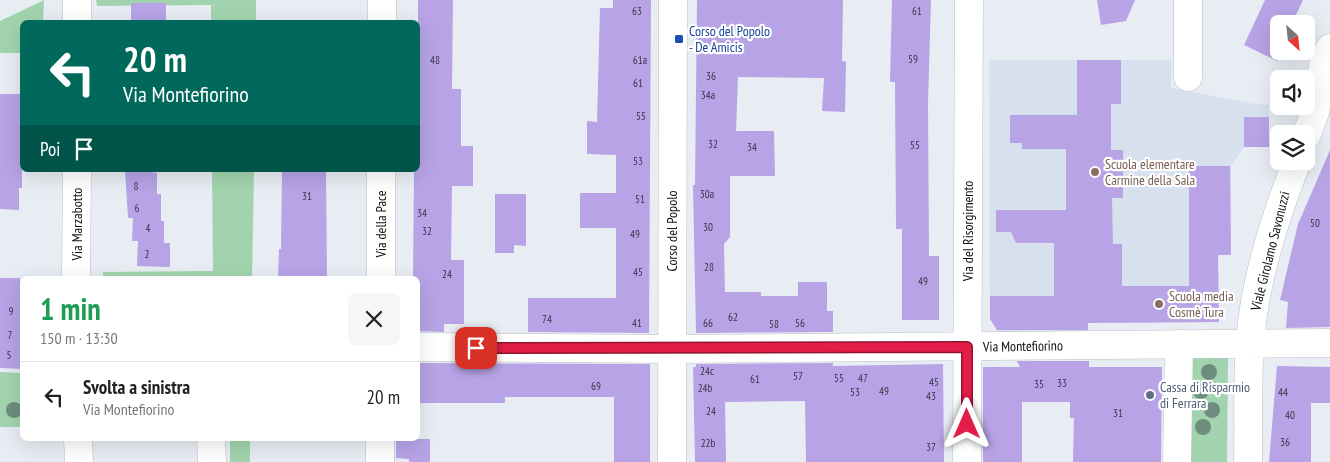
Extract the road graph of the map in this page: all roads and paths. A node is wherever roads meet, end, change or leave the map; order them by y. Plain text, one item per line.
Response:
1 (77, 0) edge
2 (382, 0) edge
3 (673, 0) edge
4 (969, 0) edge
5 (1188, 0) edge
6 (77, 20) edge
7 (382, 20) edge
8 (1330, 48) edge
9 (1188, 77) dead end
10 (1317, 115) edge
11 (1293, 170) edge
12 (77, 172) edge
13 (381, 172) edge
14 (76, 276) edge
15 (381, 276) edge
16 (1250, 342) junction
17 (1330, 343) edge
18 (1179, 344) junction
19 (420, 347) edge
20 (967, 347) junction
21 (672, 349) junction
22 (78, 441) edge
23 (211, 441) edge
24 (380, 441) edge
25 (79, 462) edge
26 (212, 462) edge
27 (380, 462) edge
28 (672, 462) edge
29 (966, 462) edge
30 (1177, 462) edge
31 (1248, 462) edge

1 - 6 street
2 - 7 street
3 - 21 street, Corso del Popolo
4 - 20 street, Via del Risorgimento
5 - 9 street
8 - 10 street
11 - 16 street, Viale Girolamo Savonuzzi
12 - 14 street, Via Marzabotto
13 - 15 street, Via della Pace
16 - 17 street, Via Montefiorino
16 - 18 street, Via Montefiorino
16 - 31 street, Viale Girolamo Savonuzzi
18 - 20 street, Via Montefiorino
18 - 30 street
19 - 21 street, Via Montefiorino
20 - 21 street, Via Montefiorino
20 - 29 street, Via del Risorgimento
21 - 28 street, Corso del Popolo
22 - 25 street
23 - 26 street
24 - 27 street

